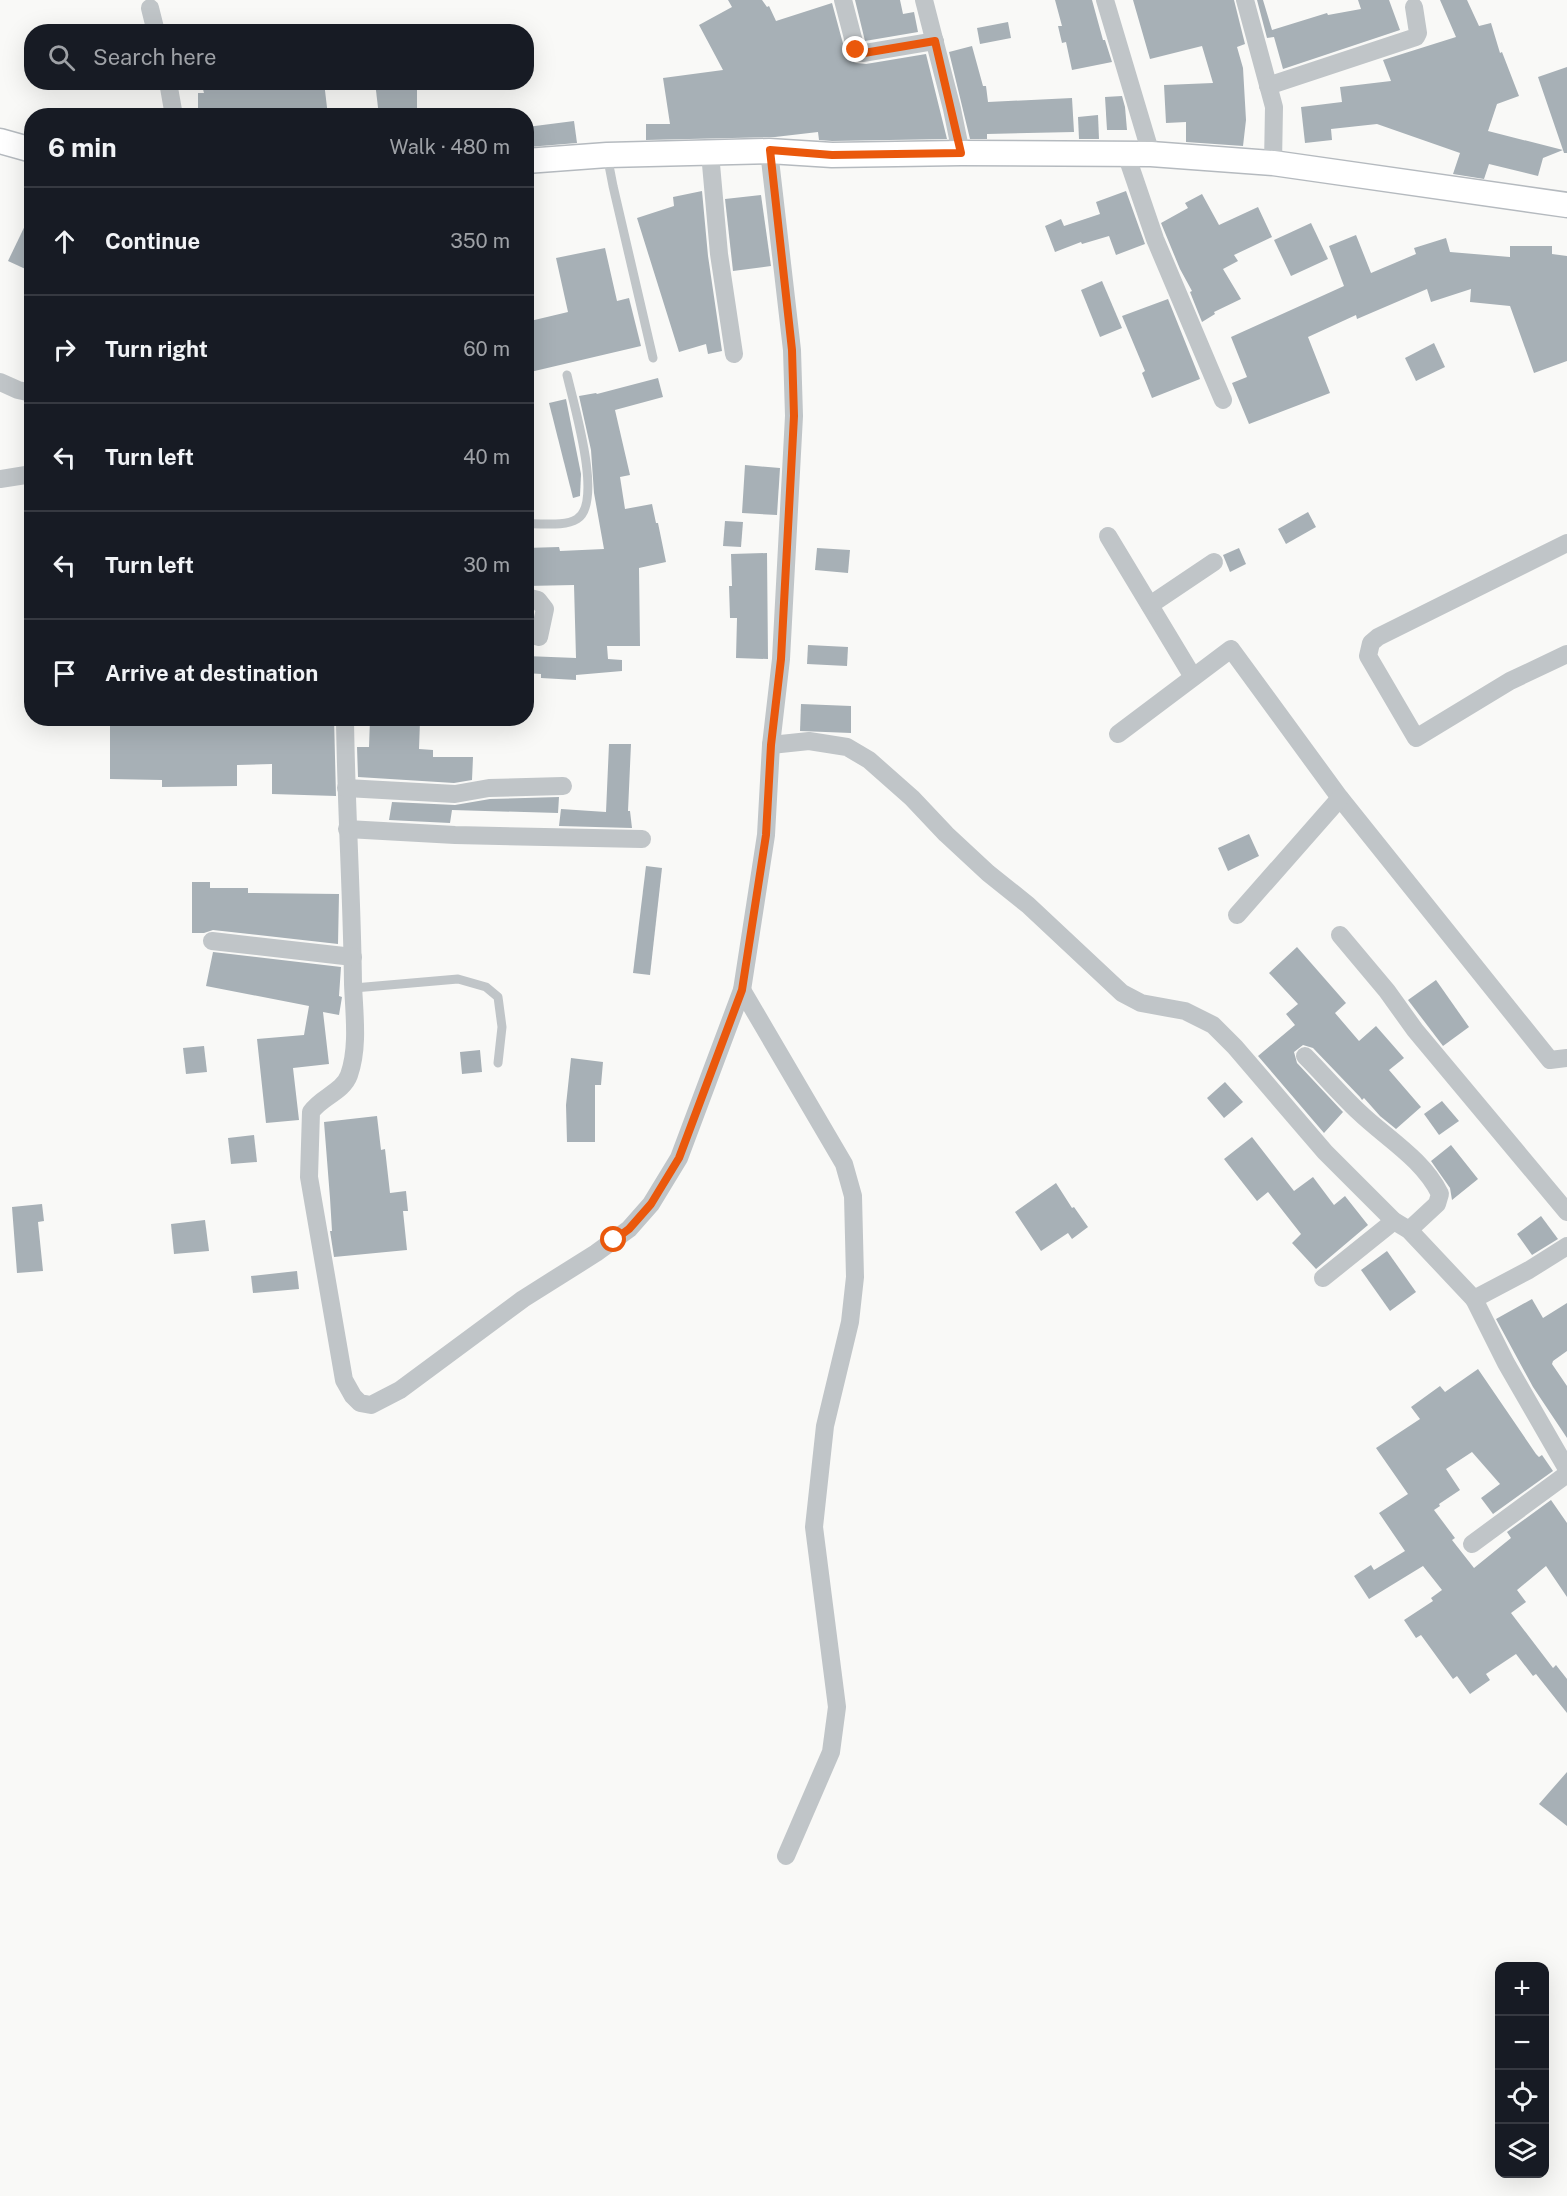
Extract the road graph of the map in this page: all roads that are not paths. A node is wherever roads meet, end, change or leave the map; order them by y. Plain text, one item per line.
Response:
1 (843, 0) edge
2 (924, 0) edge
3 (1105, 0) edge
4 (1245, 0) edge
5 (1414, 7) dead end
6 (150, 8) dead end
7 (154, 24) edge
8 (935, 41) junction
9 (1268, 86) junction
10 (169, 90) edge
11 (173, 108) edge
12 (0, 141) edge
13 (24, 148) edge
14 (770, 150) junction
15 (710, 153) junction
16 (961, 153) junction
17 (1126, 154) junction
18 (1151, 154) junction
19 (607, 155) junction
20 (534, 160) edge
21 (1273, 163) junction
22 (1567, 205) edge
23 (734, 354) dead end
24 (653, 358) dead end
25 (567, 375) dead end
26 (0, 382) edge
27 (24, 391) edge
28 (1223, 400) dead end
29 (24, 475) edge
30 (0, 479) edge
31 (534, 524) edge
32 (1108, 536) dead end
33 (1567, 543) edge
34 (1214, 562) dead end
35 (534, 599) edge
36 (1150, 605) junction
37 (539, 638) dead end
38 (1567, 654) edge
39 (1193, 677) junction
40 (345, 726) edge
41 (1118, 734) dead end
42 (771, 745) junction
43 (563, 786) dead end
44 (346, 788) junction
45 (1340, 798) junction
46 (347, 829) junction
47 (642, 839) dead end
48 (1237, 915) dead end
49 (1340, 935) dead end
50 (212, 941) dead end
51 (353, 957) junction
52 (354, 988) junction
53 (742, 990) junction
54 (1305, 1056) dead end
55 (1567, 1058) edge
56 (498, 1063) dead end
57 (1567, 1212) edge
58 (1401, 1225) junction
59 (1567, 1246) edge
60 (1323, 1278) dead end
61 (1474, 1299) junction
62 (1567, 1469) edge
63 (1567, 1474) edge
64 (1472, 1544) dead end
65 (786, 1856) dead end

1 - 8 street
2 - 8 street
3 - 18 street
4 - 9 street
5 - 9 street
6 - 7 street
8 - 16 street
9 - 21 street
10 - 11 street
12 - 13 main road
14 - 15 main road
14 - 16 main road
14 - 42 street
15 - 19 main road
15 - 23 street
16 - 17 main road
17 - 18 main road
17 - 28 street
18 - 21 main road
19 - 20 main road
19 - 24 lane
21 - 22 main road
25 - 31 lane
26 - 27 street
29 - 30 street
32 - 36 street
33 - 38 street
34 - 36 street
35 - 37 street
36 - 39 street
39 - 41 street
39 - 45 street
40 - 44 street
42 - 53 street
42 - 58 street
43 - 44 street
44 - 46 street
45 - 48 street
45 - 55 street
46 - 47 street
46 - 51 street
49 - 57 street
50 - 51 street
51 - 52 street
52 - 53 street
52 - 56 lane
53 - 65 street
54 - 58 street
58 - 60 street
58 - 61 street
59 - 61 street
61 - 62 street
63 - 64 street

